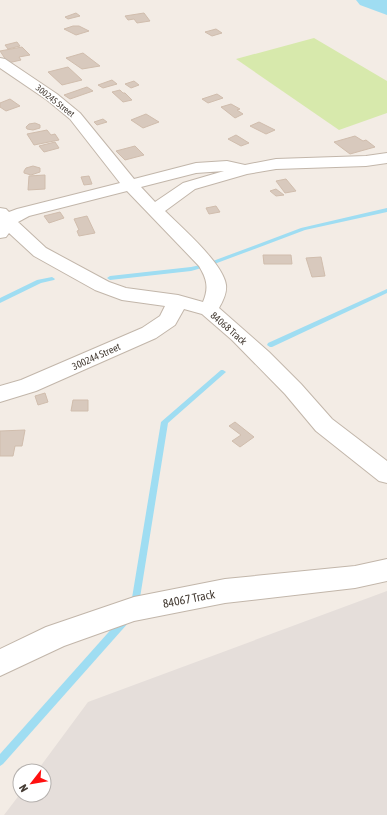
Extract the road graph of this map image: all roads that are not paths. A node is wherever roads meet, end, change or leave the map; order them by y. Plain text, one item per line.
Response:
1 (0, 62) edge
2 (387, 158) edge
3 (245, 170) junction
4 (135, 191) junction
5 (155, 210) junction
6 (2, 222) edge
7 (178, 301) junction
8 (209, 310) junction
9 (0, 394) edge
10 (387, 474) edge
11 (387, 570) edge
12 (0, 663) edge

1 - 4 street, 300245 Street
2 - 3 street
3 - 4 street
3 - 5 street
4 - 5 street, 300245 Street
4 - 6 street
5 - 8 street, 300245 Street
6 - 7 street, 84068 Track
7 - 8 street, 84068 Track
7 - 9 street, 300244 Street
8 - 10 street, 84068 Track
11 - 12 street, 84067 Track

